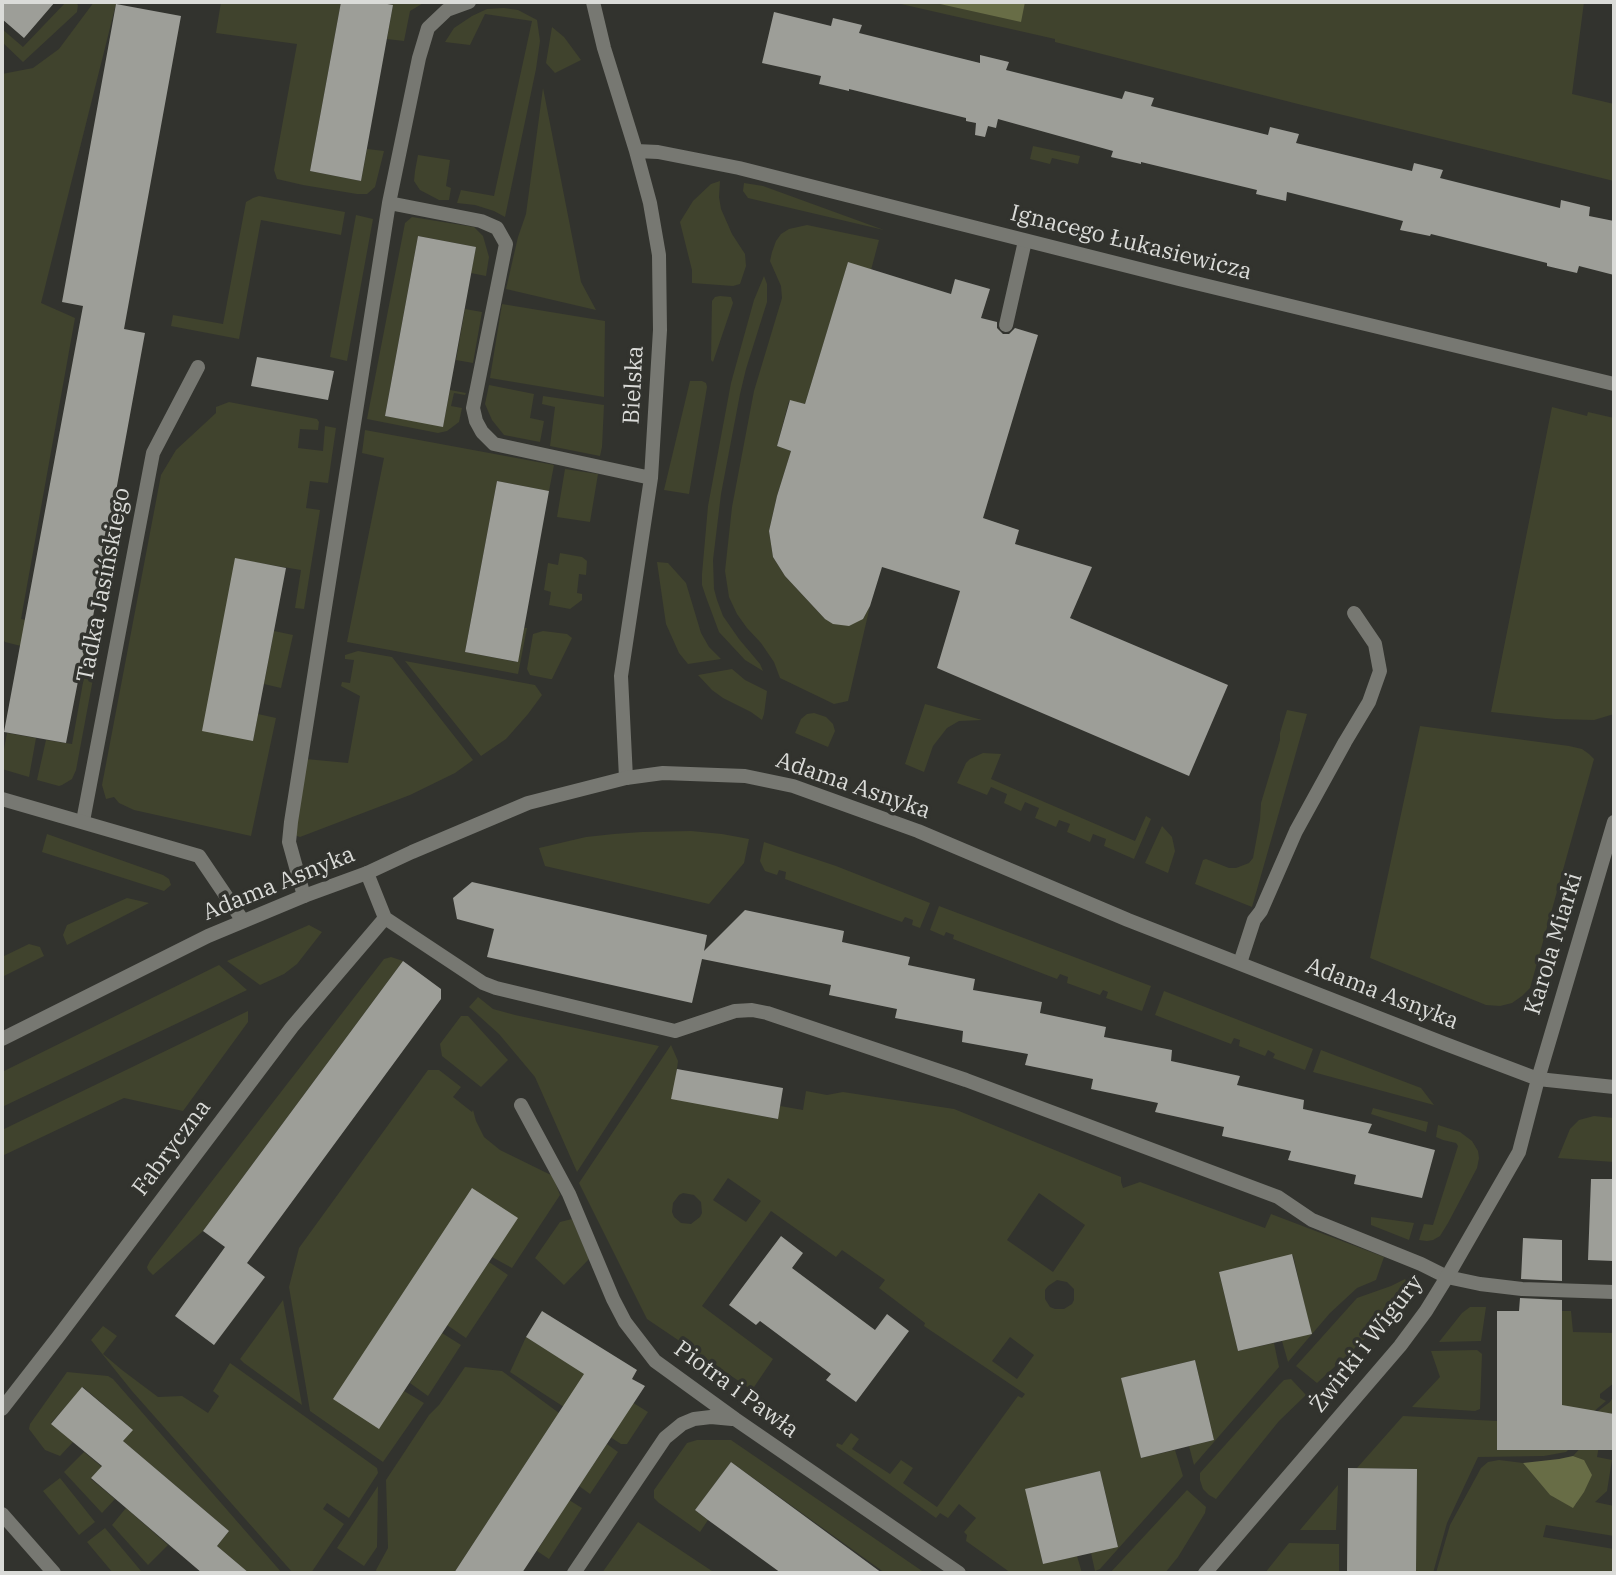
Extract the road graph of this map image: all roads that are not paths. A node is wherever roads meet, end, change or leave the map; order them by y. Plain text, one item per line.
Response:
1 (469, 2) edge
2 (593, 2) edge
3 (636, 150) junction
4 (390, 203) junction
5 (1025, 241) junction
6 (1006, 325) dead end
7 (198, 367) dead end
8 (1614, 384) edge
9 (651, 478) junction
10 (1354, 613) dead end
11 (626, 778) junction
12 (2, 799) edge
13 (83, 821) junction
14 (1614, 821) edge
15 (367, 873) junction
16 (304, 897) junction
17 (385, 918) junction
18 (243, 921) junction
19 (1240, 963) junction
20 (2, 1039) edge
21 (1538, 1079) junction
22 (1614, 1087) edge
23 (521, 1105) dead end
24 (1447, 1277) junction
25 (1614, 1292) edge
26 (2, 1409) edge
27 (735, 1419) junction
28 (2, 1514) edge
29 (54, 1573) edge
30 (574, 1573) edge
31 (959, 1573) edge
32 (1205, 1573) edge

1 - 4 street
2 - 3 street, Bielska
3 - 5 street, Ignacego Łukasiewicza
3 - 9 street, Bielska
4 - 9 street
4 - 16 street
5 - 6 street
5 - 8 street, Ignacego Łukasiewicza
7 - 13 street, Tadka Jasińskiego
9 - 11 street, Bielska
10 - 19 street
11 - 15 street, Adama Asnyka
11 - 19 street, Adama Asnyka
12 - 13 street
13 - 18 street
14 - 21 street, Karola Miarki
15 - 16 street, Adama Asnyka
15 - 17 street
16 - 18 street, Adama Asnyka
17 - 24 street
17 - 26 street, Fabryczna
18 - 20 street, Adama Asnyka
19 - 21 street, Adama Asnyka
21 - 22 street, Adama Asnyka
21 - 24 street, Żwirki i Wigury
23 - 27 street, Piotra i Pawła
24 - 25 street
24 - 32 street, Żwirki i Wigury
27 - 30 street
27 - 31 street, Piotra i Pawła
28 - 29 street

